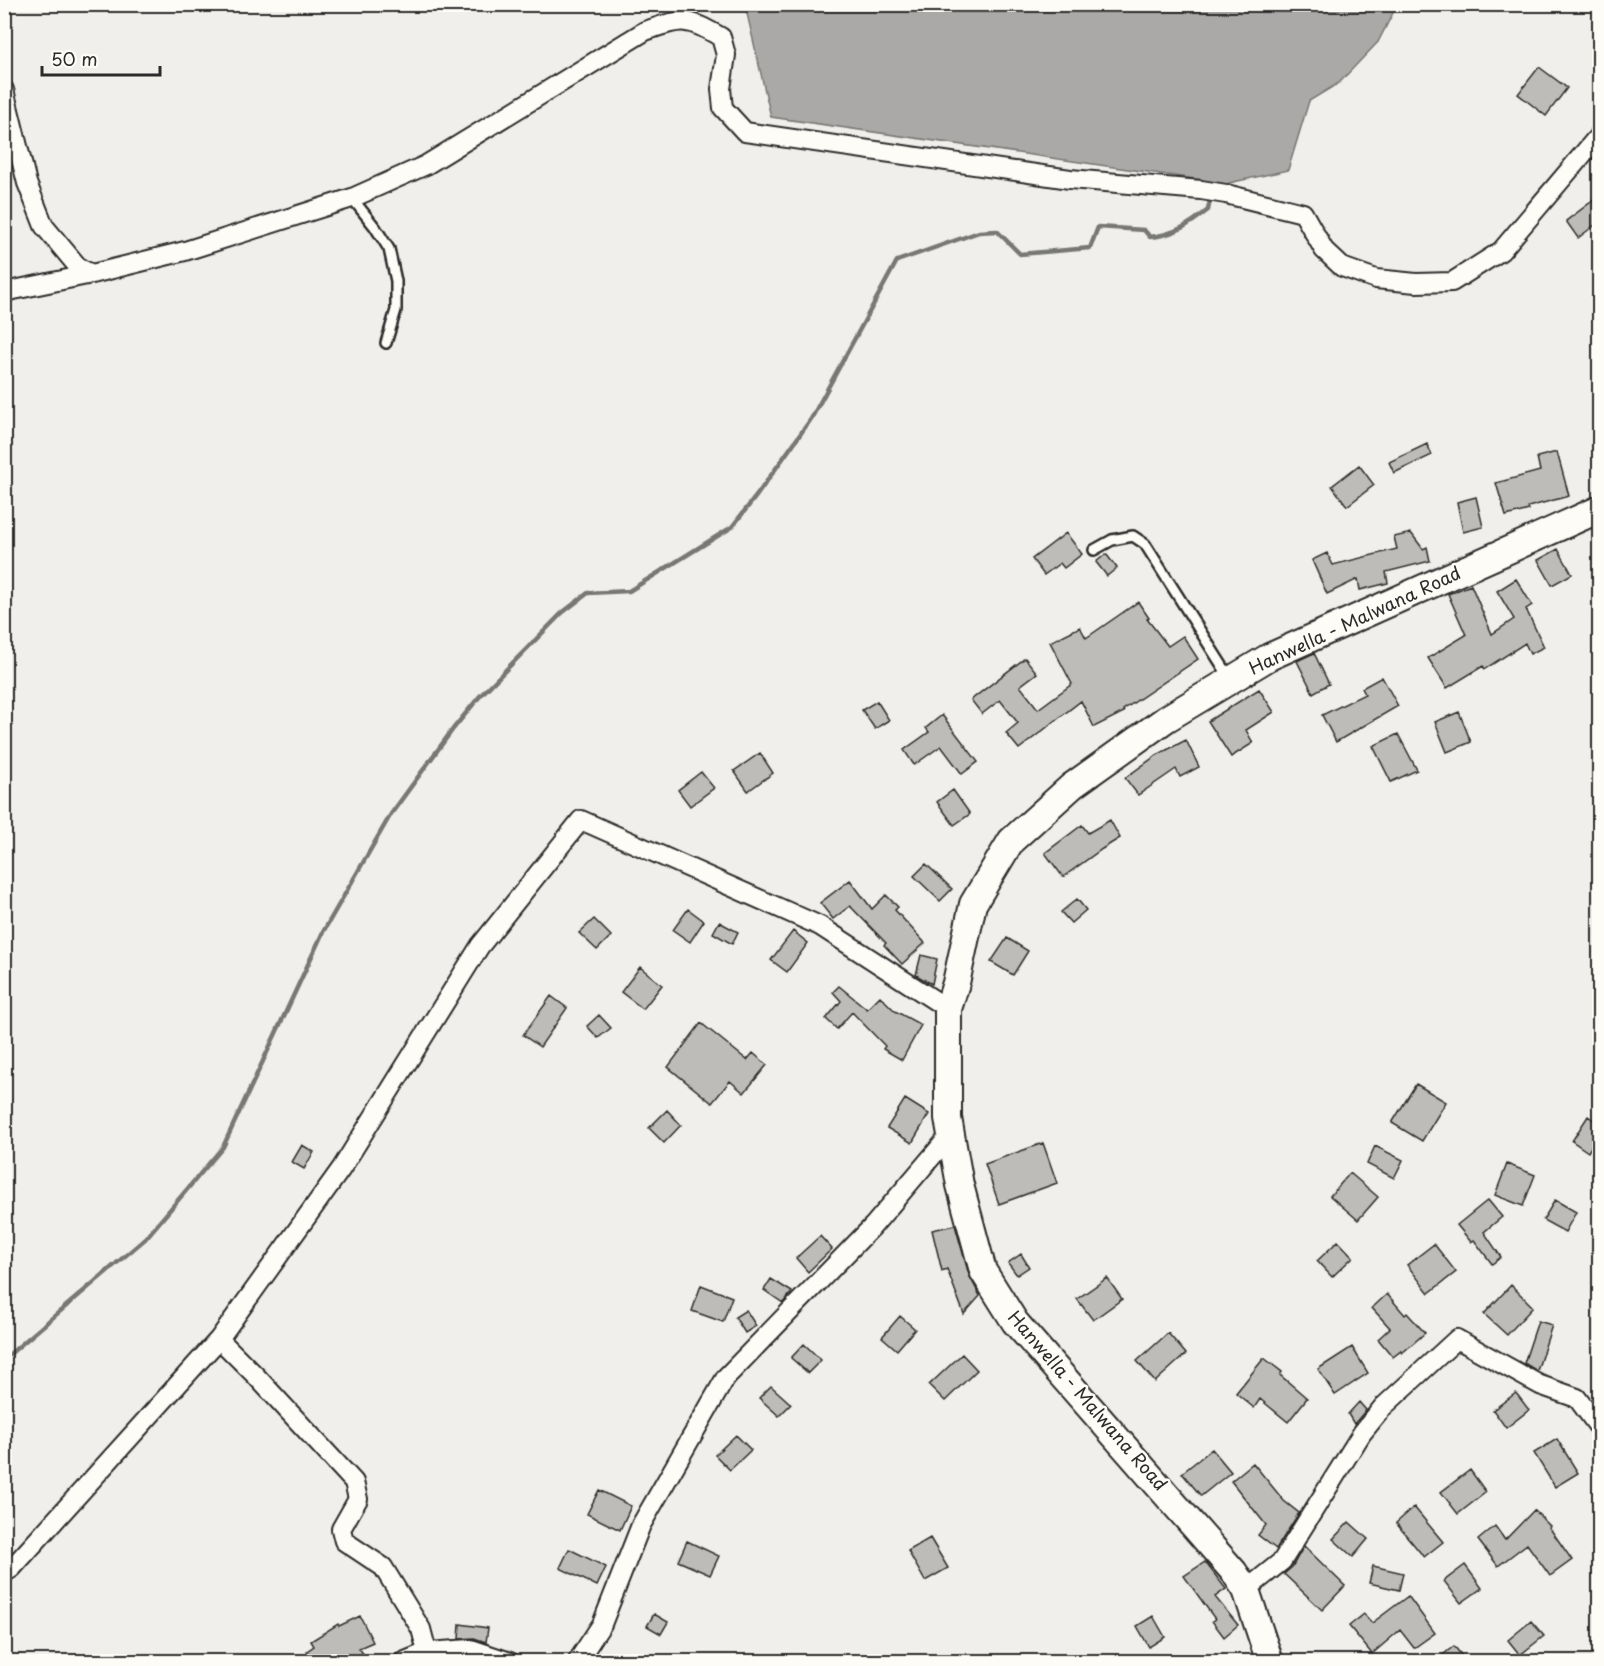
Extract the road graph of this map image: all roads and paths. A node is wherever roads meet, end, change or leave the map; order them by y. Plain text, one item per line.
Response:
1 (4, 90) edge
2 (1599, 134) edge
3 (352, 198) junction
4 (92, 274) junction
5 (4, 292) edge
6 (386, 343) dead end
7 (1599, 509) edge
8 (1094, 550) dead end
9 (1232, 680) junction
10 (948, 1009) junction
11 (952, 1133) junction
12 (219, 1339) junction
13 (1599, 1429) edge
14 (4, 1573) edge
15 (1246, 1590) junction
16 (427, 1652) junction
17 (403, 1662) edge
18 (510, 1662) edge
19 (577, 1662) edge
20 (1269, 1662) edge

1 - 4 street
2 - 3 street
3 - 4 street
3 - 6 lane
4 - 5 street
7 - 9 street, Hanwella - Malwana Road
8 - 9 lane
9 - 10 street, Hanwella - Malwana Road
10 - 11 street, Hanwella - Malwana Road
10 - 12 street
11 - 15 street, Hanwella - Malwana Road
11 - 19 street
12 - 14 street
12 - 16 street
13 - 15 street
15 - 20 street, Hanwella - Malwana Road
16 - 17 street
16 - 18 street

